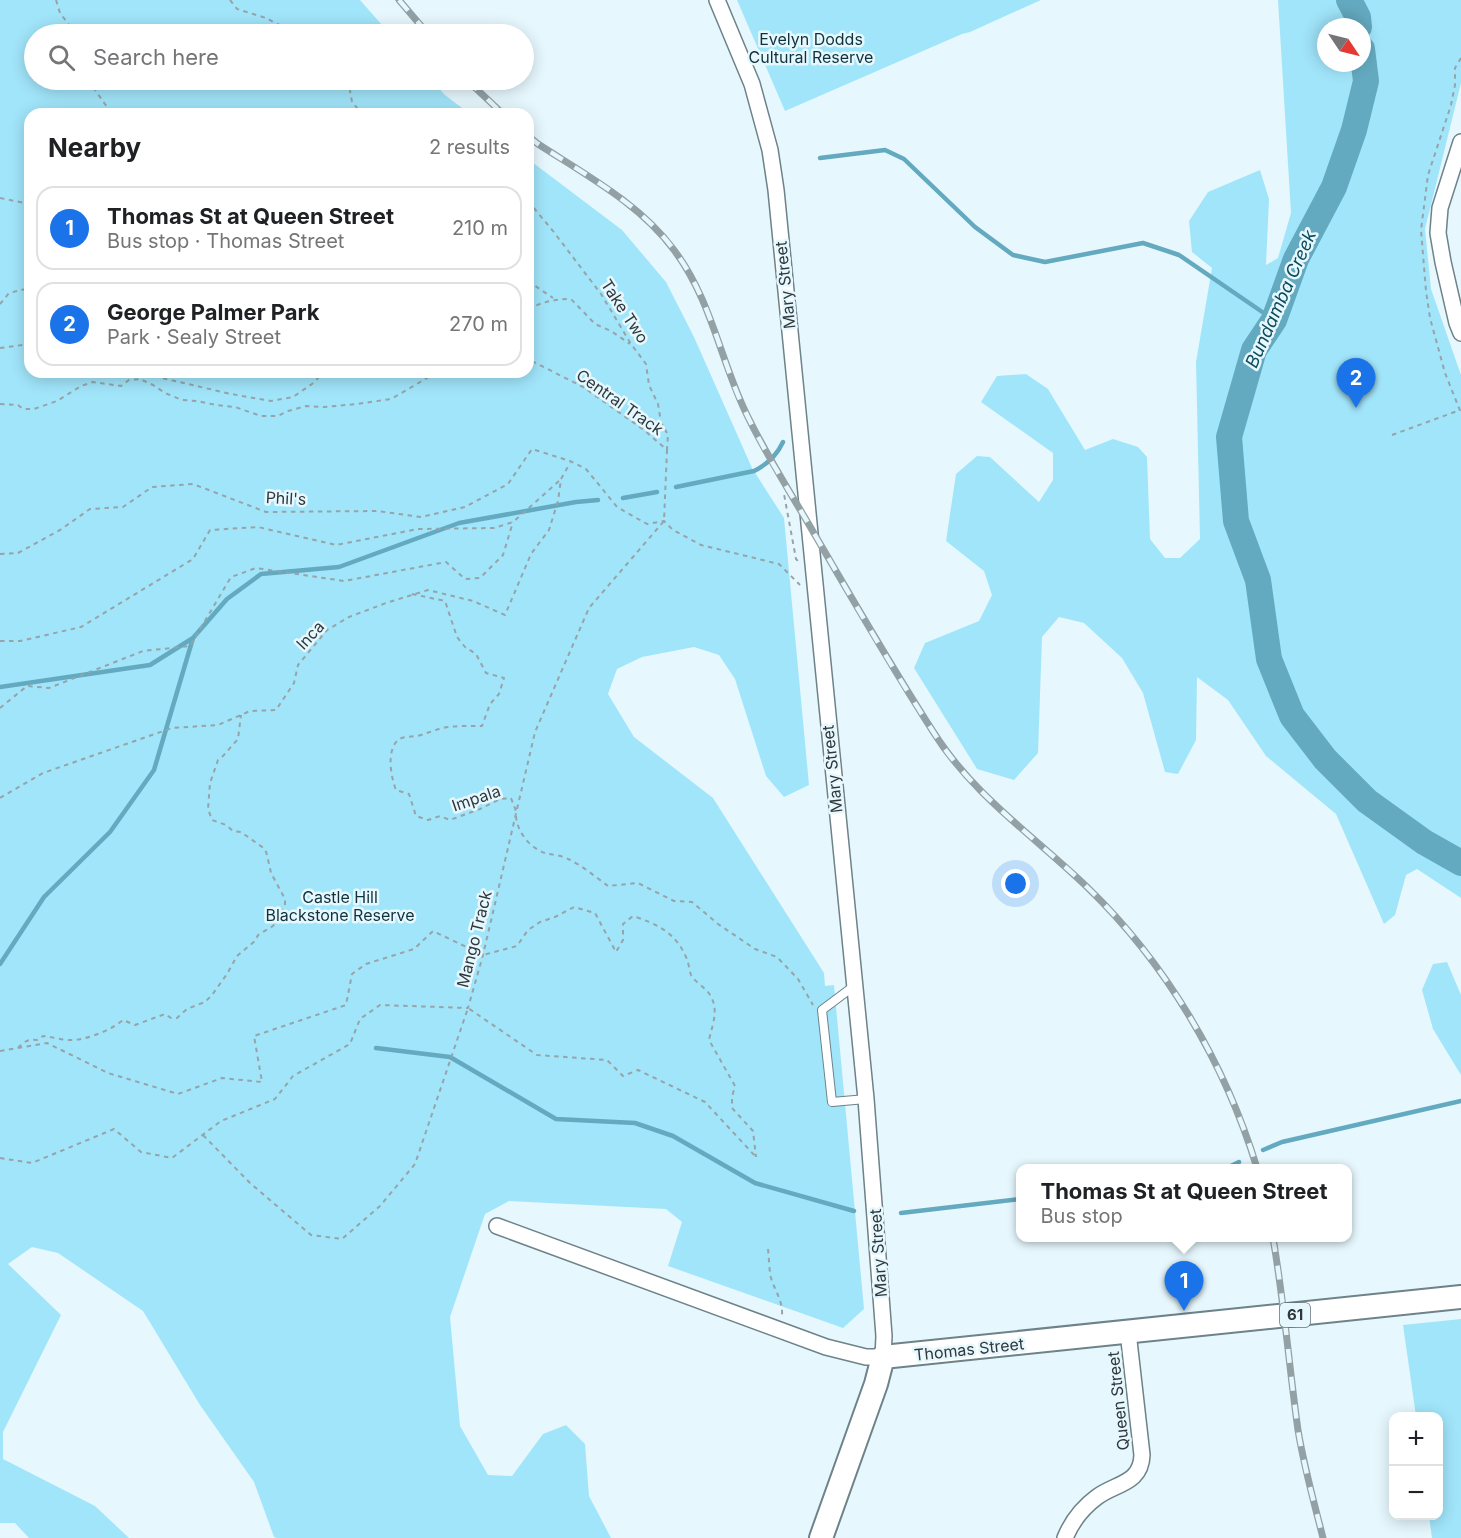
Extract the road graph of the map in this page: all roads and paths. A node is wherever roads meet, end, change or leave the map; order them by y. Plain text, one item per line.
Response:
1 (56, 0) edge
2 (230, 0) edge
3 (717, 0) edge
4 (68, 24) edge
5 (278, 24) edge
6 (95, 90) edge
7 (351, 90) edge
8 (108, 108) edge
9 (357, 108) edge
10 (1461, 142) edge
11 (0, 198) edge
12 (24, 203) edge
13 (534, 208) edge
14 (534, 285) edge
15 (24, 289) edge
16 (554, 299) junction
17 (0, 304) edge
18 (534, 306) edge
19 (1461, 333) edge
20 (631, 344) junction
21 (24, 345) edge
22 (0, 348) edge
23 (534, 362) edge
24 (162, 378) edge
25 (318, 378) edge
26 (427, 378) edge
27 (0, 404) edge
28 (1460, 410) edge
29 (1392, 435) dead end
30 (667, 450) junction
31 (570, 461) junction
32 (561, 479) junction
33 (792, 484) dead end
34 (664, 520) junction
35 (513, 522) junction
36 (795, 551) dead end
37 (0, 554) edge
38 (412, 594) junction
39 (816, 602) junction
40 (0, 641) edge
41 (0, 708) edge
42 (241, 715) junction
43 (0, 798) edge
44 (516, 812) junction
45 (483, 955) junction
46 (854, 987) junction
47 (468, 1008) junction
48 (822, 1010) junction
49 (18, 1048) junction
50 (0, 1051) edge
51 (866, 1099) junction
52 (202, 1135) junction
53 (0, 1158) edge
54 (497, 1226) dead end
55 (768, 1249) dead end
56 (1461, 1297) edge
57 (780, 1330) junction
58 (1128, 1332) junction
59 (883, 1358) junction
60 (821, 1538) edge
61 (1065, 1538) edge

1 - 4 path
2 - 5 path
3 - 39 street, Mary Street
6 - 8 path
7 - 9 path
10 - 19 street
11 - 12 path
13 - 20 path, Take Two
14 - 16 path
15 - 17 path
16 - 18 path
16 - 20 path
20 - 30 path, Take Two
21 - 22 path
23 - 30 path, Central Track
24 - 25 path
26 - 27 path
28 - 29 path
30 - 34 path, Central Track
31 - 32 path, Inca
31 - 34 path
31 - 37 path, Phil's
32 - 35 path
32 - 38 path, Inca
33 - 36 path
34 - 39 path
34 - 44 path, Mango Track
35 - 40 path
35 - 41 path
38 - 42 path, Inca
38 - 44 path, Impala
39 - 46 street, Mary Street
42 - 43 path, Inca
42 - 49 path
44 - 45 path, Mango Track
44 - 48 path, Impala
45 - 47 path, Mango Track
45 - 47 path
45 - 49 path
46 - 48 lane
46 - 51 street, Mary Street
47 - 52 path, Mango Track
47 - 52 path
48 - 51 lane
49 - 50 path
51 - 59 street, Mary Street
52 - 53 path, Mango Track
54 - 57 street, Thomas Street
55 - 57 path
56 - 58 main road, Thomas Street / 61
57 - 59 street, Thomas Street
58 - 59 main road, Thomas Street / 61
58 - 61 street, Queen Street
59 - 60 main road, Mary Street

